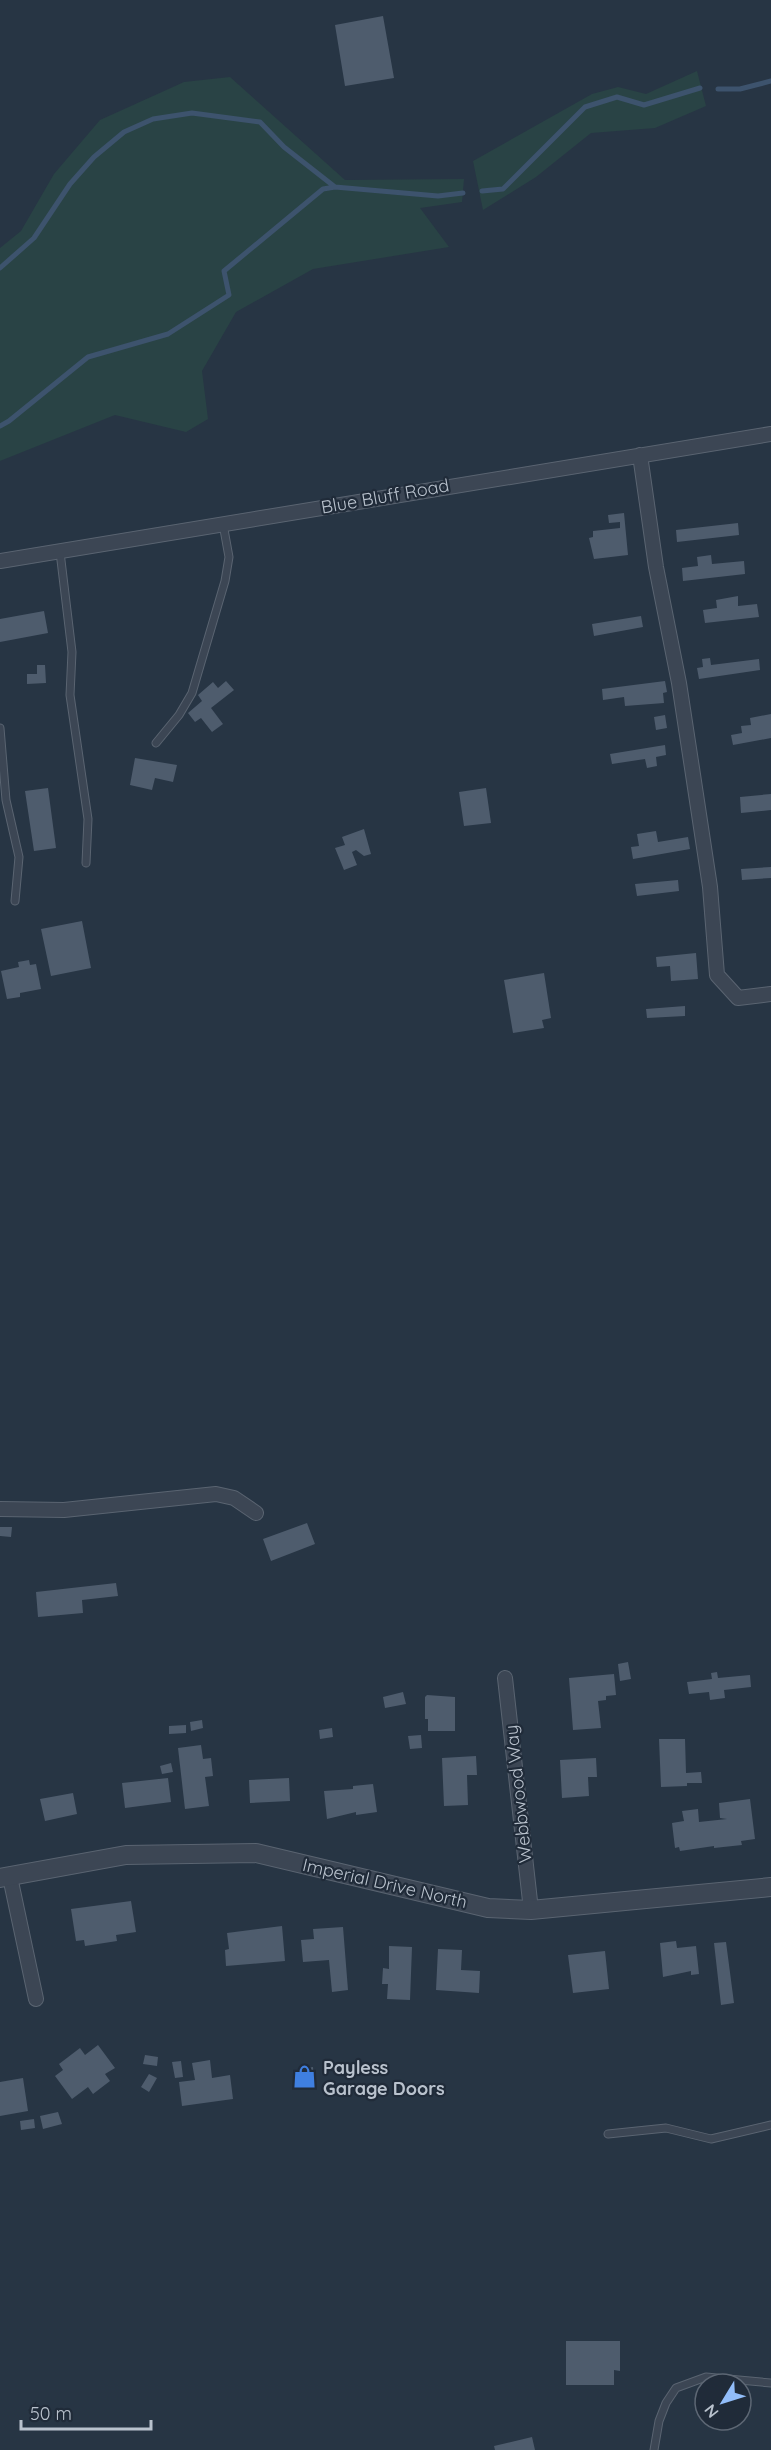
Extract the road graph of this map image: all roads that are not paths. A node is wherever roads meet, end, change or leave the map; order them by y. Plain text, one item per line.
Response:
1 (771, 434) edge
2 (640, 455) junction
3 (223, 524) junction
4 (60, 552) junction
5 (0, 561) edge
6 (0, 728) edge
7 (156, 742) dead end
8 (86, 863) dead end
9 (15, 901) dead end
10 (771, 994) edge
11 (0, 1509) edge
12 (256, 1513) dead end
13 (505, 1678) dead end
14 (5, 1878) edge
15 (771, 1887) edge
16 (531, 1910) junction
17 (36, 1999) dead end
18 (771, 2125) edge
19 (608, 2134) dead end
20 (771, 2383) edge
21 (654, 2450) edge

1 - 2 street, Blue Bluff Road
2 - 3 street, Blue Bluff Road
2 - 10 street
3 - 4 street, Blue Bluff Road
3 - 7 lane
4 - 5 street, Blue Bluff Road
4 - 8 lane
6 - 9 lane
11 - 12 street
13 - 16 street, Webbwood Way
14 - 16 street, Imperial Drive North
14 - 17 street
15 - 16 street, Imperial Drive North
18 - 19 lane
20 - 21 lane

